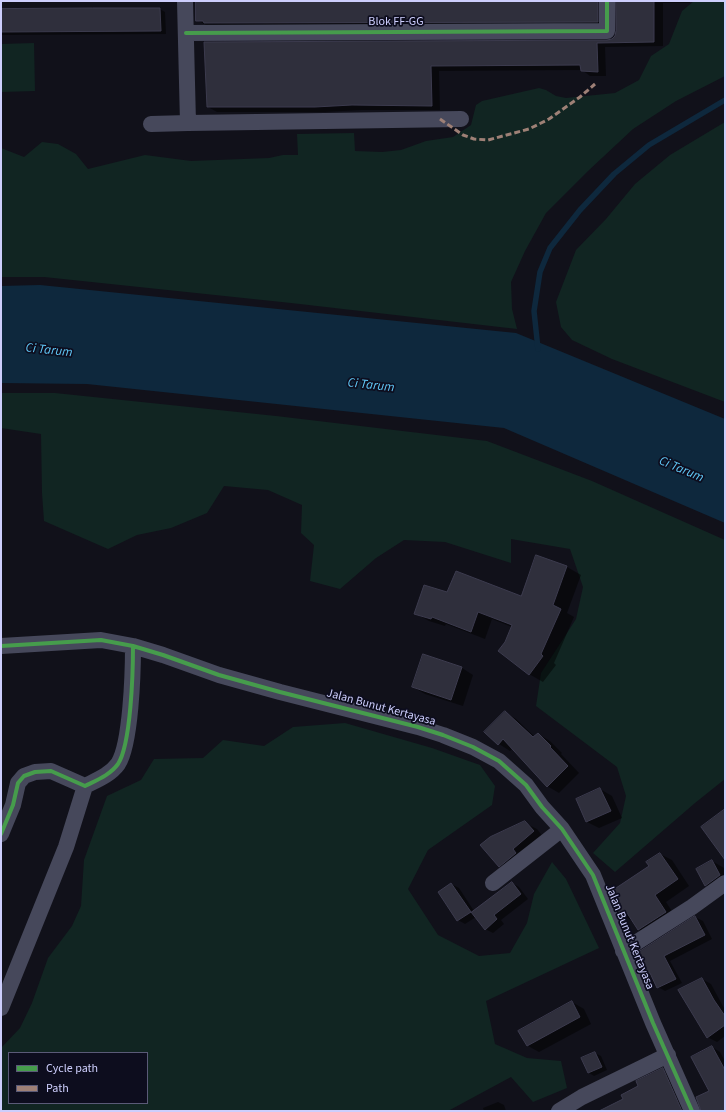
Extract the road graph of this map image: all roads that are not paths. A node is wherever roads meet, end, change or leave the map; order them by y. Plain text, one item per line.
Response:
1 (185, 1) edge
2 (607, 1) edge
3 (186, 33) junction
4 (461, 119) dead end
5 (188, 123) junction
6 (151, 124) dead end
7 (1, 646) edge
8 (133, 646) junction
9 (85, 786) junction
10 (562, 829) junction
11 (1, 834) edge
12 (493, 883) dead end
13 (725, 883) edge
14 (623, 951) junction
15 (1, 1008) edge
16 (668, 1055) junction
17 (559, 1111) edge
18 (692, 1111) edge

1 - 3 street
2 - 3 street, Blok FF-GG
3 - 5 street
4 - 5 street
5 - 6 street
7 - 8 street, Jalan Bunut Kertayasa
8 - 9 street
8 - 10 street, Jalan Bunut Kertayasa
9 - 11 street
9 - 15 street
10 - 12 street
10 - 14 street, Jalan Bunut Kertayasa
13 - 14 street
14 - 16 street, Jalan Bunut Kertayasa
16 - 17 street
16 - 18 street, Jalan Bunut Kertayasa

